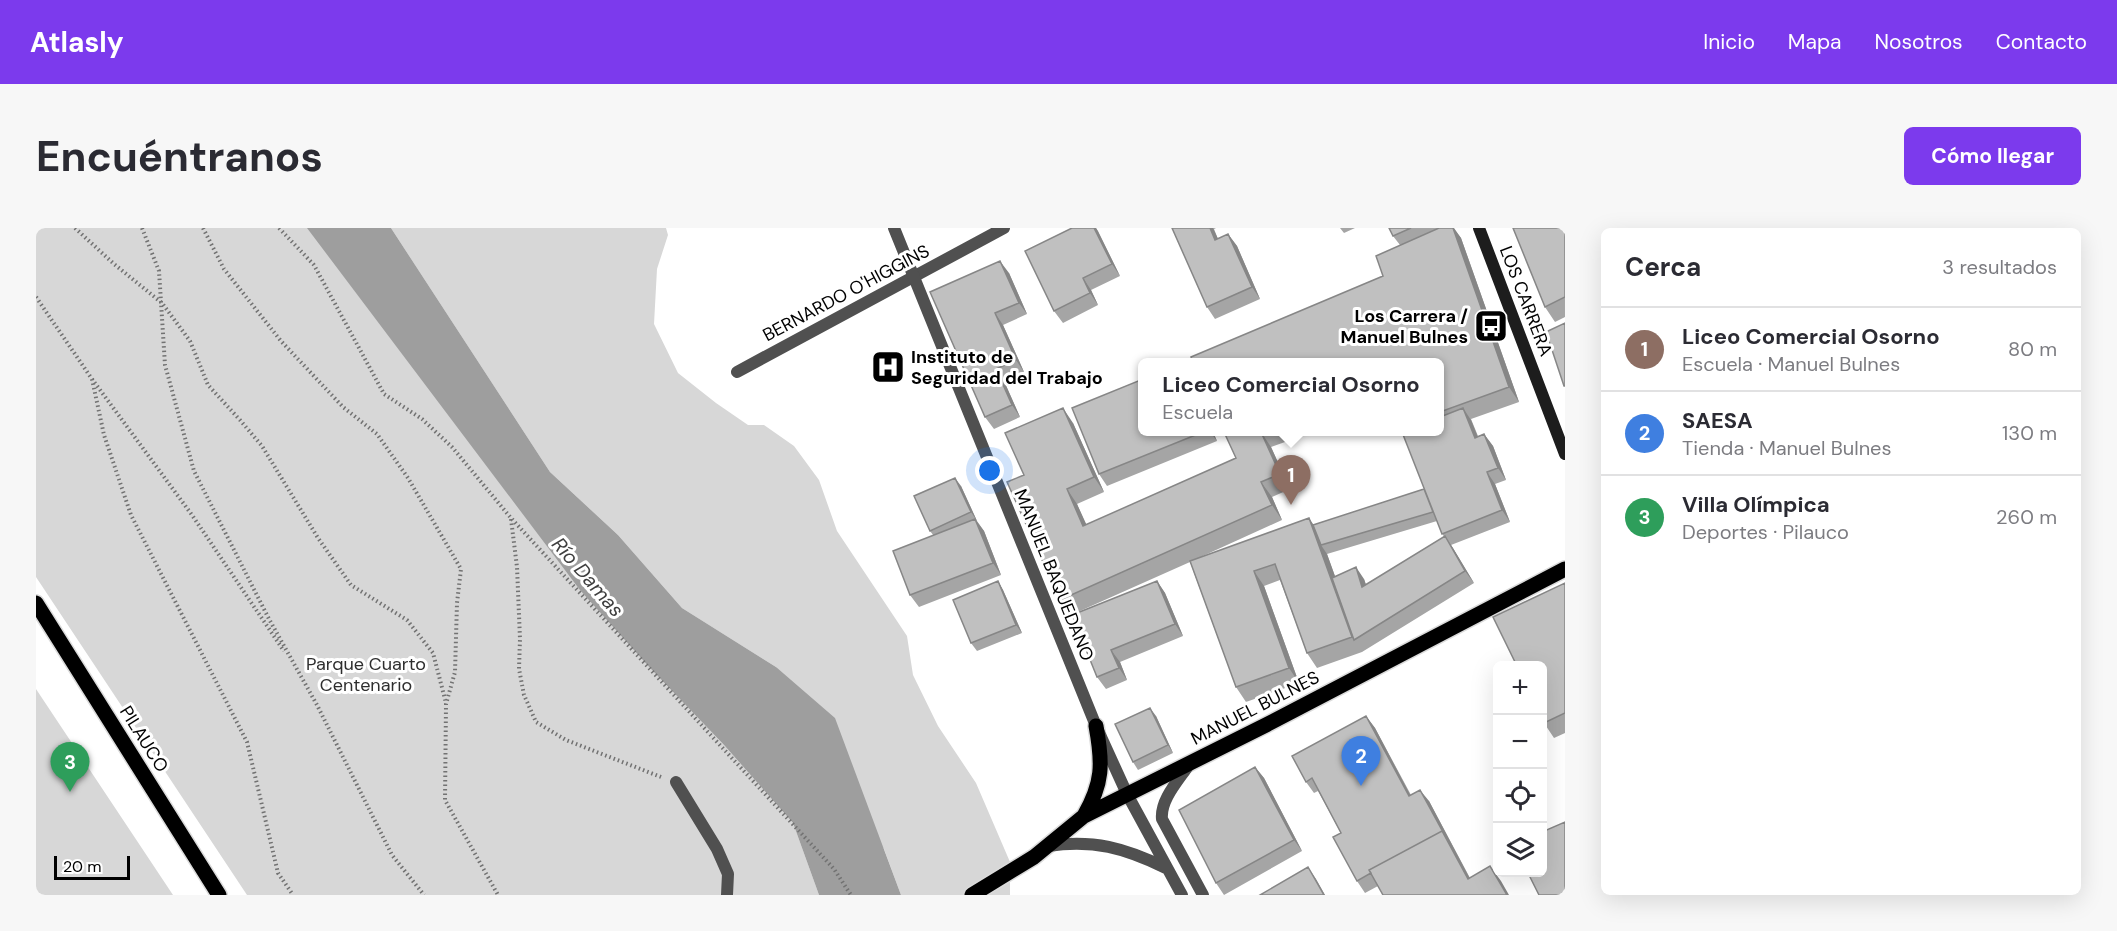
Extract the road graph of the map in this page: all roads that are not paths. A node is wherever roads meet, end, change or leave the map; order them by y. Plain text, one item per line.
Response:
1 (894, 228) edge
2 (1004, 228) edge
3 (1479, 228) edge
4 (913, 278) junction
5 (737, 372) dead end
6 (1565, 454) edge
7 (1565, 569) edge
8 (36, 603) edge
9 (1096, 726) junction
10 (1190, 763) junction
11 (676, 782) road end
12 (1127, 794) junction
13 (1084, 816) junction
14 (1048, 846) junction
15 (1189, 868) junction
16 (1169, 873) junction
17 (219, 895) edge
18 (727, 895) edge
19 (972, 895) edge
20 (1182, 895) edge
21 (1203, 895) edge

1 - 4 street, MANUEL BAQUEDANO
2 - 4 street, BERNARDO O'HIGGINS
3 - 6 main road, LOS CARRERA
4 - 5 street, BERNARDO O'HIGGINS
4 - 9 street, MANUEL BAQUEDANO
7 - 10 main road, MANUEL BULNES
8 - 17 main road, PILAUCO
9 - 12 street, MANUEL BAQUEDANO
9 - 13 main road
10 - 12 main road, MANUEL BULNES
10 - 15 street
11 - 18 street
12 - 13 main road, MANUEL BULNES
12 - 16 street, MANUEL BAQUEDANO
13 - 14 main road, MANUEL BULNES
14 - 16 street
14 - 19 main road, MANUEL BULNES
15 - 16 street
15 - 21 street
16 - 20 street, MANUEL BAQUEDANO

